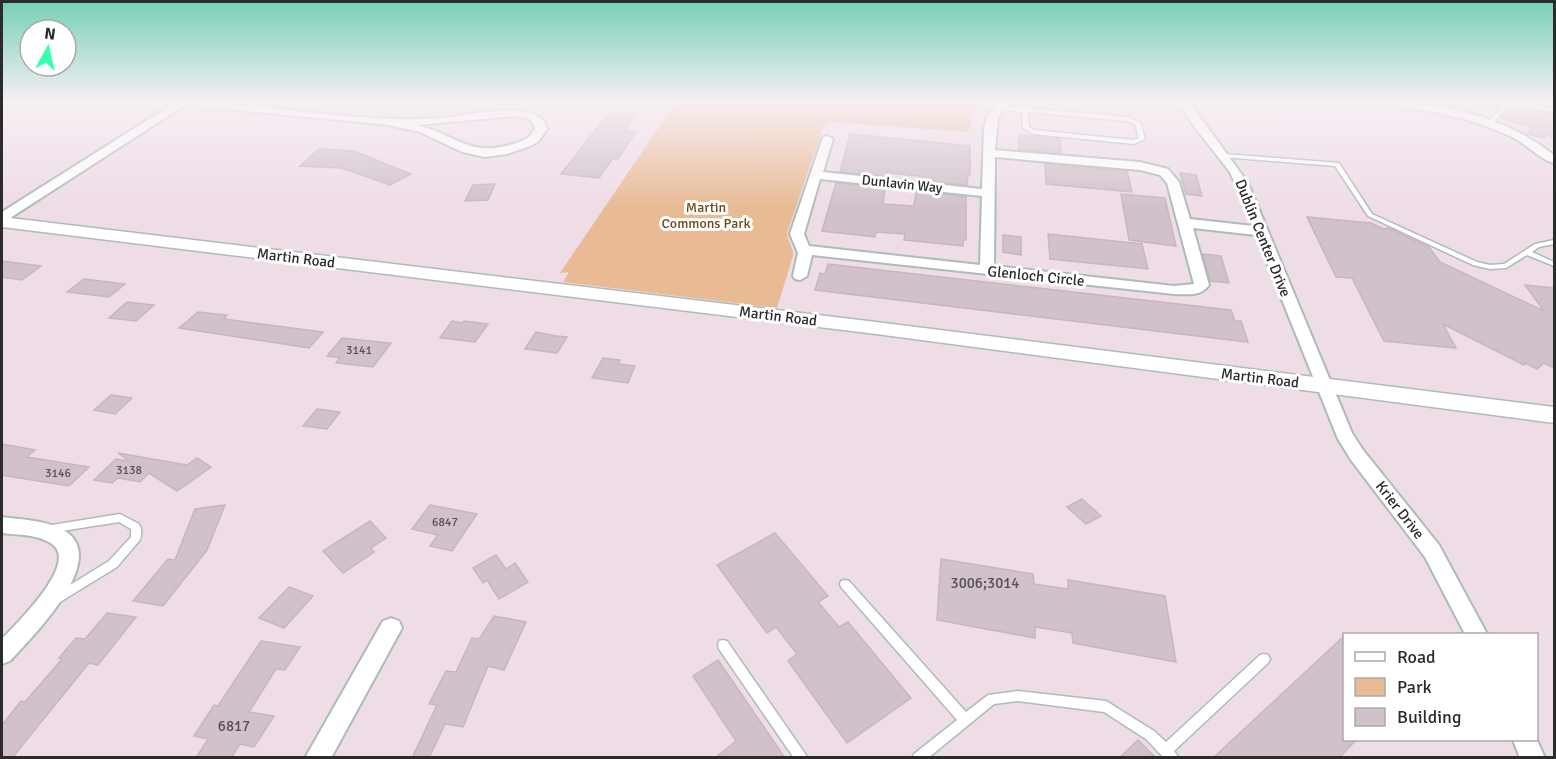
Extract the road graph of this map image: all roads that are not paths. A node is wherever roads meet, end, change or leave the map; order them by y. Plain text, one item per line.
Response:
1 (127, 137) edge
2 (439, 137) edge
3 (536, 137) edge
4 (990, 137) edge
5 (1088, 137) edge
6 (1142, 137) edge
7 (1208, 137) edge
8 (1518, 137) edge
9 (827, 139) dead end
10 (989, 153) junction
11 (1225, 156) junction
12 (1554, 160) edge
13 (815, 175) junction
14 (989, 193) junction
15 (2, 217) edge
16 (2, 222) edge
17 (1186, 223) junction
18 (1261, 231) junction
19 (1554, 242) edge
20 (805, 250) junction
21 (1526, 252) junction
22 (1554, 264) edge
23 (987, 270) junction
24 (800, 276) dead end
25 (1323, 386) junction
26 (1554, 415) edge
27 (2, 525) edge
28 (42, 532) junction
29 (845, 584) dead end
30 (45, 606) junction
31 (391, 628) dead end
32 (1475, 633) edge
33 (723, 645) dead end
34 (2, 654) edge
35 (1264, 659) dead end
36 (965, 720) junction
37 (1525, 741) edge
38 (1169, 754) edge
39 (317, 758) edge
40 (802, 758) edge
41 (918, 758) edge
42 (1533, 758) edge

1 - 15 street
2 - 3 street
4 - 10 street
5 - 6 lane
7 - 11 street, Dublin Center Drive
8 - 12 street
9 - 13 street
10 - 14 street
10 - 17 street, Glenloch Circle
11 - 18 street, Dublin Center Drive
11 - 21 lane
13 - 14 street, Dunlavin Way
13 - 20 street
14 - 23 street
16 - 25 street, Martin Road
17 - 18 street
17 - 23 street, Glenloch Circle
18 - 25 street, Dublin Center Drive
19 - 21 lane
20 - 23 street, Glenloch Circle
20 - 24 street
21 - 22 lane
25 - 26 street, Martin Road
25 - 32 street, Krier Drive
27 - 28 street
28 - 30 street
28 - 30 lane
29 - 36 lane
30 - 34 street
31 - 39 street
33 - 40 lane
35 - 38 lane
36 - 38 lane
36 - 41 lane
37 - 42 street

